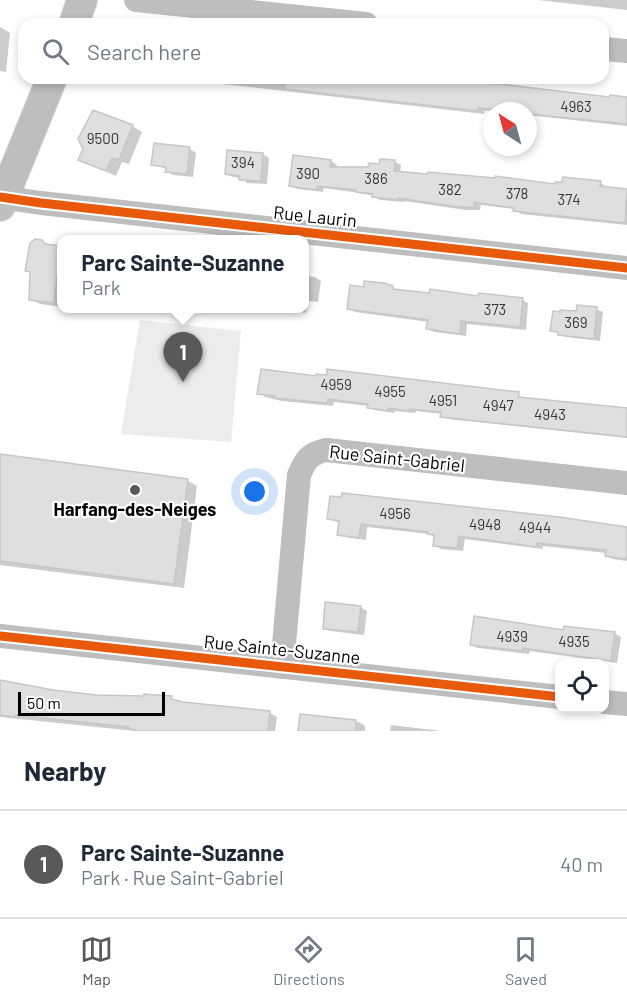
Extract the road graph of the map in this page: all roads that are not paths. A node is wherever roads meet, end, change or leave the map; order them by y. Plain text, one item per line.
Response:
1 (82, 0) edge
2 (136, 0) edge
3 (76, 18) edge
4 (308, 18) edge
5 (609, 50) edge
6 (627, 51) edge
7 (49, 84) edge
8 (1, 200) edge
9 (627, 268) edge
10 (627, 483) edge
11 (0, 636) edge
12 (282, 667) junction
13 (555, 696) edge
14 (609, 703) edge
15 (627, 705) edge

1 - 3 main road
2 - 4 street
5 - 6 street
7 - 8 main road
8 - 9 street, Rue Laurin
10 - 12 street, Rue Saint-Gabriel
11 - 12 street, Rue Sainte-Suzanne
12 - 13 street, Rue Sainte-Suzanne
14 - 15 street

